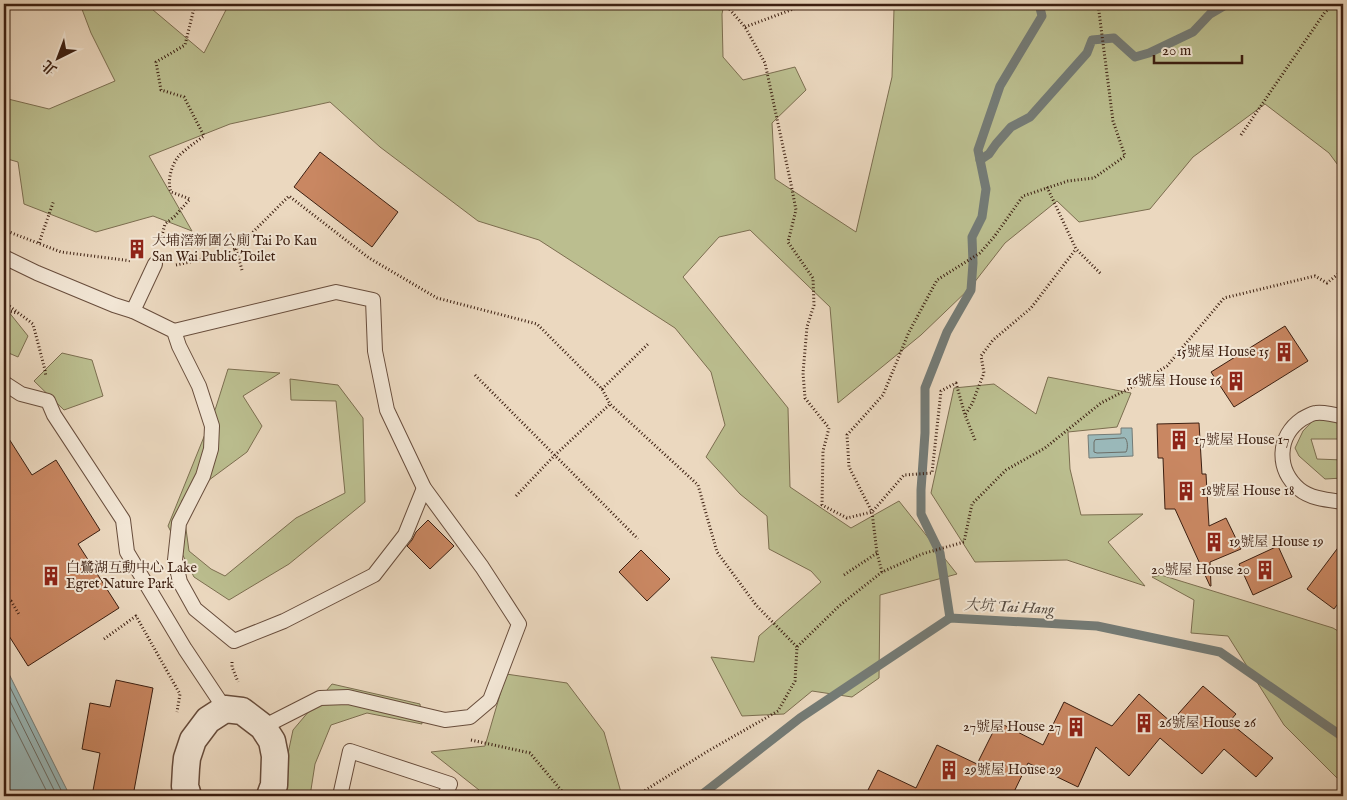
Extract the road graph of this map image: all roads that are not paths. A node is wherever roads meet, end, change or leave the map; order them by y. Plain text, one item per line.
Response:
1 (4, 257) edge
2 (155, 264) road end
3 (133, 311) junction
4 (174, 331) junction
5 (4, 383) edge
6 (1343, 417) edge
7 (424, 488) junction
8 (1343, 502) edge
9 (225, 709) junction
10 (263, 728) junction
11 (188, 796) edge
12 (270, 796) edge
13 (340, 796) edge
14 (445, 796) edge

1 - 3 lane
2 - 3 lane
3 - 4 lane
4 - 7 lane
4 - 7 lane
5 - 9 lane
6 - 8 lane
7 - 10 lane
9 - 10 street
9 - 11 street
10 - 12 street
13 - 14 lane

